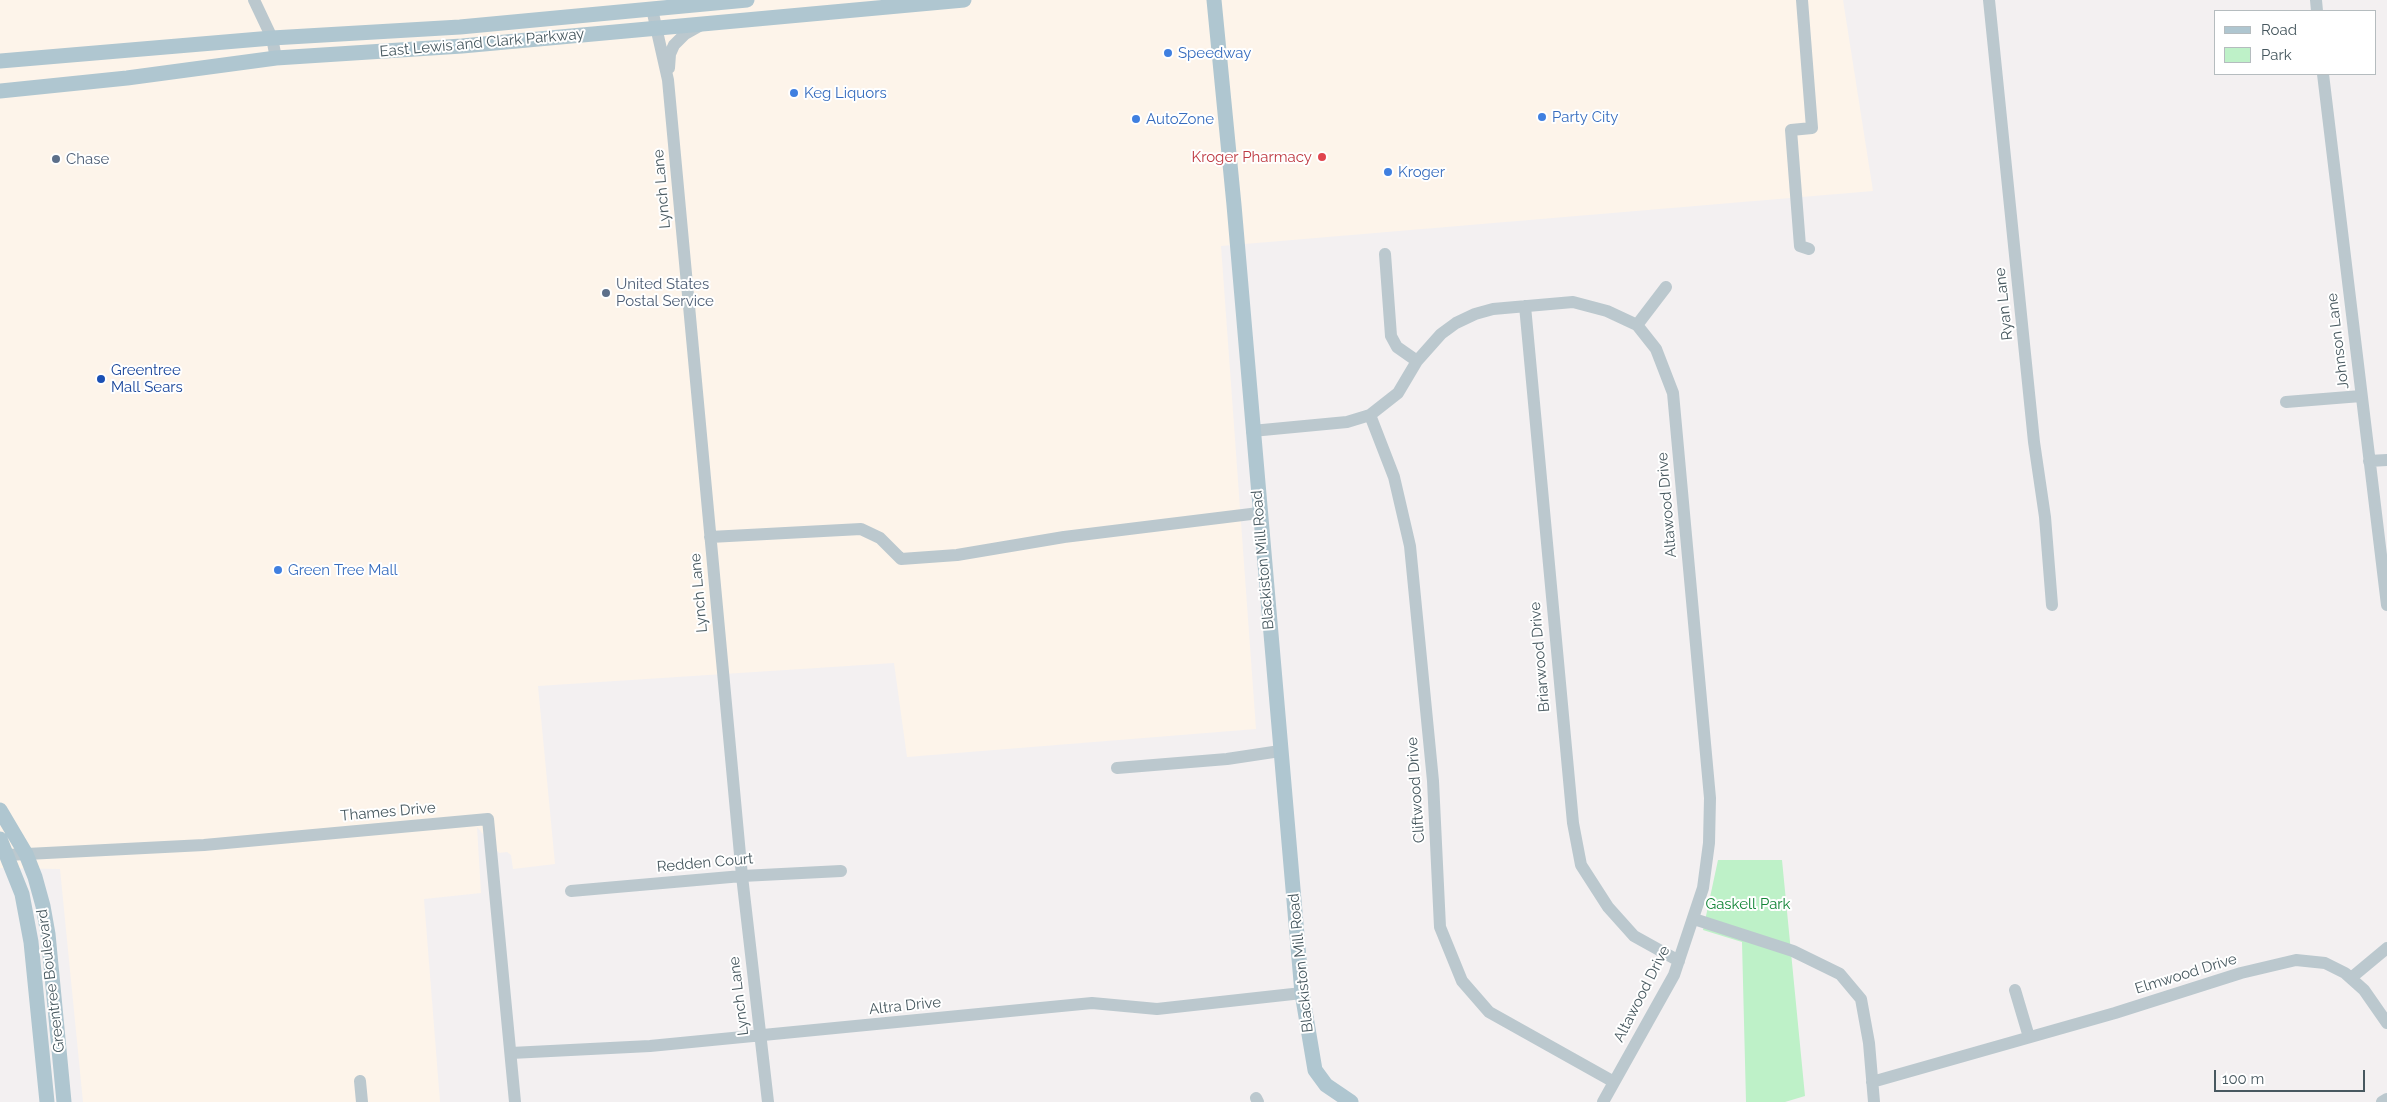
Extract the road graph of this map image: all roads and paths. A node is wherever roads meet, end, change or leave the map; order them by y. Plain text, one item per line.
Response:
1 (254, 0) edge
2 (747, 0) edge
3 (964, 0) edge
4 (1214, 0) edge
5 (1802, 0) edge
6 (1989, 0) edge
7 (652, 8) junction
8 (706, 23) junction
9 (656, 28) junction
10 (272, 38) junction
11 (276, 58) junction
12 (0, 61) edge
13 (2323, 75) edge
14 (668, 80) junction
15 (0, 91) edge
16 (1809, 249) dead end
17 (1385, 254) dead end
18 (1666, 287) dead end
19 (1525, 306) junction
20 (1637, 325) junction
21 (1417, 361) junction
22 (2361, 396) junction
23 (2286, 402) dead end
24 (1370, 415) junction
25 (1252, 430) junction
26 (2387, 460) edge
27 (2369, 461) junction
28 (1259, 513) junction
29 (710, 537) junction
30 (2052, 604) dead end
31 (2387, 605) edge
32 (1280, 751) junction
33 (1117, 768) dead end
34 (0, 810) edge
35 (0, 839) edge
36 (26, 854) junction
37 (7, 855) junction
38 (841, 871) dead end
39 (742, 876) junction
40 (571, 891) dead end
41 (1694, 919) junction
42 (2387, 948) edge
43 (1679, 961) junction
44 (2351, 978) junction
45 (2015, 990) dead end
46 (1302, 993) junction
47 (2387, 1023) edge
48 (760, 1036) junction
49 (2029, 1037) junction
50 (510, 1052) junction
51 (360, 1081) dead end
52 (1614, 1082) junction
53 (1872, 1082) junction
54 (2387, 1099) edge
55 (1347, 1101) edge
56 (47, 1102) edge
57 (64, 1102) edge
58 (362, 1102) edge
59 (515, 1102) edge
60 (768, 1102) edge
61 (1603, 1102) edge
62 (1874, 1102) edge
63 (2382, 1102) edge

1 - 10 street
2 - 7 main road, East Lewis and Clark Parkway
3 - 8 main road, East Lewis and Clark Parkway
4 - 25 main road, Blackiston Mill Road
5 - 16 street
6 - 30 street, Ryan Lane
7 - 9 street, Lynch Lane
7 - 10 main road, East Lewis and Clark Parkway
8 - 9 main road, East Lewis and Clark Parkway
8 - 14 street, Lynch Lane
9 - 11 main road, East Lewis and Clark Parkway
9 - 14 street, Lynch Lane
10 - 11 street
10 - 12 main road, East Lewis and Clark Parkway
11 - 15 main road, East Lewis and Clark Parkway
13 - 22 street, Johnson Lane
14 - 29 street, Lynch Lane
17 - 21 street
18 - 20 street
19 - 20 street, Altawood Drive
19 - 21 street, Altawood Drive
19 - 43 street, Briarwood Drive
20 - 41 street, Altawood Drive
21 - 24 street, Altawood Drive
22 - 23 street
22 - 27 street, Johnson Lane
24 - 25 street, Altawood Drive
24 - 52 street, Cliftwood Drive
25 - 28 main road, Blackiston Mill Road
26 - 27 street
27 - 31 street, Johnson Lane
28 - 29 street
28 - 32 main road, Blackiston Mill Road
29 - 39 street, Lynch Lane
32 - 33 street
32 - 46 main road, Blackiston Mill Road
34 - 36 main road, Greentree Boulevard
35 - 37 main road, Greentree Boulevard
36 - 37 street, Thames Drive
36 - 50 street, Thames Drive
36 - 57 main road, Greentree Boulevard
37 - 56 main road, Greentree Boulevard
38 - 39 street, Redden Court
39 - 40 street, Redden Court
39 - 48 street, Lynch Lane
41 - 43 street, Altawood Drive
41 - 53 street
42 - 44 street
43 - 52 street, Altawood Drive
44 - 47 street, Elmwood Drive
44 - 49 street, Elmwood Drive
45 - 49 street
46 - 48 street, Altra Drive
46 - 55 main road, Blackiston Mill Road
48 - 50 street, Altra Drive
48 - 60 street, Lynch Lane
49 - 53 street, Elmwood Drive
50 - 59 street, Thames Drive
51 - 58 street
52 - 61 street, Altawood Drive
53 - 62 street
54 - 63 street

